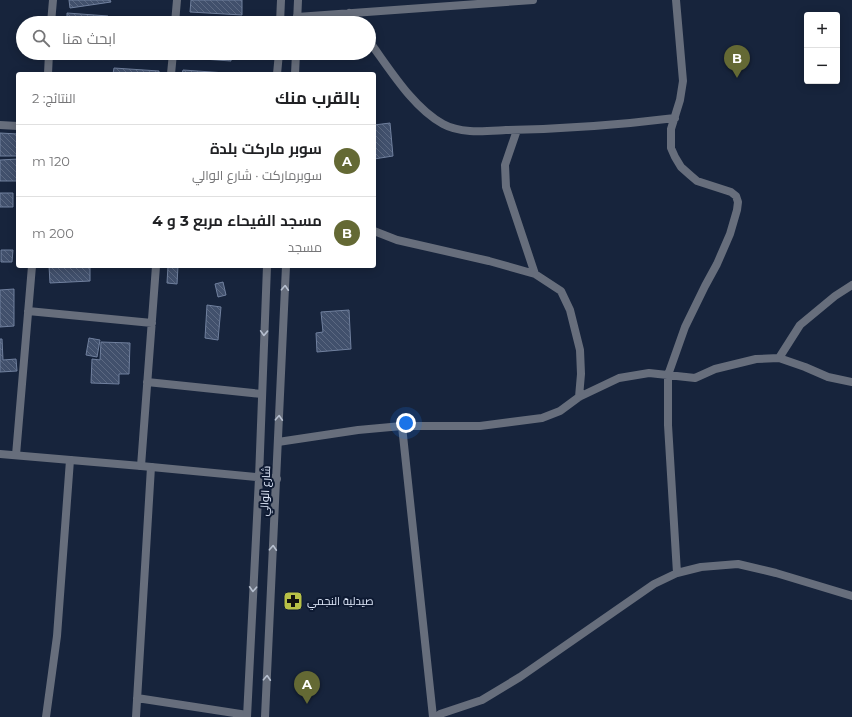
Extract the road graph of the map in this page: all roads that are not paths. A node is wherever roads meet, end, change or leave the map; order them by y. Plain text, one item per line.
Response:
1 (53, 0) edge
2 (177, 0) edge
3 (281, 0) edge
4 (298, 0) edge
5 (533, 0) edge
6 (676, 0) edge
7 (349, 14) joint
8 (52, 16) edge
9 (176, 16) edge
10 (280, 16) edge
11 (297, 16) edge
12 (332, 16) edge
13 (376, 51) edge
14 (49, 60) edge
15 (172, 60) edge
16 (279, 60) edge
17 (296, 60) edge
18 (48, 72) edge
19 (171, 72) edge
20 (278, 72) edge
21 (295, 72) edge
22 (675, 118) junction
23 (0, 125) edge
24 (16, 126) edge
25 (517, 130) junction
26 (376, 232) edge
27 (32, 268) edge
28 (156, 268) edge
29 (267, 268) edge
30 (286, 268) edge
31 (535, 274) junction
32 (852, 285) edge
33 (28, 311) junction
34 (152, 323) junction
35 (778, 358) junction
36 (668, 375) junction
37 (147, 382) junction
38 (852, 382) edge
39 (262, 394) junction
40 (579, 397) junction
41 (402, 426) junction
42 (278, 442) junction
43 (0, 454) edge
44 (16, 455) junction
45 (70, 460) junction
46 (141, 466) junction
47 (151, 467) junction
48 (259, 478) junction
49 (277, 480) junction
50 (677, 573) junction
51 (852, 599) edge
52 (137, 698) junction
53 (247, 716) edge
54 (46, 717) edge
55 (136, 717) edge
56 (265, 717) edge
57 (433, 717) edge
58 (437, 717) edge

1 - 8 street
2 - 9 street
3 - 10 street
4 - 11 street
5 - 7 street
6 - 22 street
7 - 12 street
13 - 25 street
14 - 18 street
15 - 19 street
16 - 20 street
17 - 21 street
22 - 25 street
22 - 36 street
23 - 24 street
25 - 31 street
26 - 31 street
27 - 33 street
28 - 34 street
29 -> 39 street, شارع الوالي
42 -> 30 street, شارع الوالي
31 - 40 street
32 - 35 street
33 - 34 street
33 - 44 street
34 - 37 street
35 - 36 street
35 - 38 street
36 - 40 street
36 - 50 street
37 - 39 street
37 - 46 street
39 - 48 street, شارع الوالي
40 - 41 street
41 - 42 street
41 - 57 street
42 - 49 street, شارع الوالي
43 - 44 street
44 - 45 street
45 - 46 street
45 - 54 street
46 - 47 street
47 - 48 street
47 - 52 street
48 - 49 street
48 -> 53 street, شارع الوالي
56 -> 49 street, شارع الوالي
50 - 51 street
50 - 58 street
52 - 53 street
52 - 55 street

